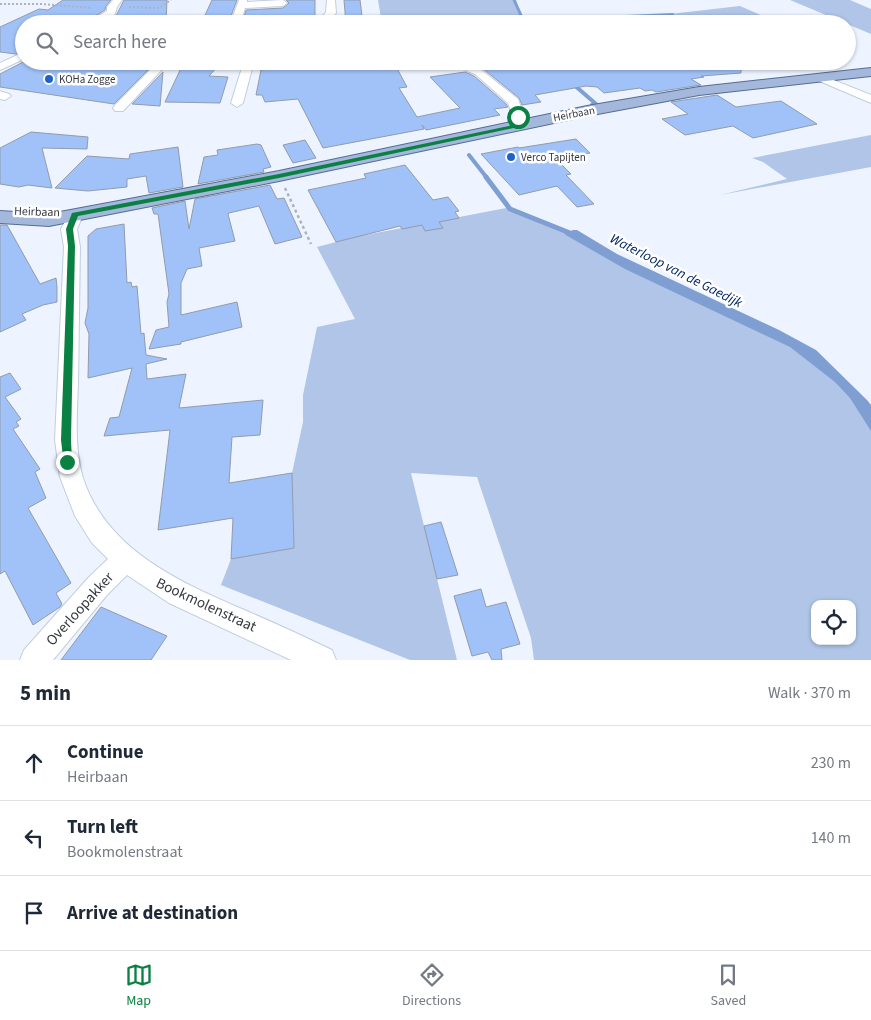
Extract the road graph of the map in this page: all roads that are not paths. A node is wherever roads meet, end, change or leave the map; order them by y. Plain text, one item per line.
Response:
1 (331, 0) edge
2 (242, 2) edge
3 (283, 4) dead end
4 (114, 5) edge
5 (106, 15) edge
6 (238, 15) edge
7 (329, 15) edge
8 (15, 60) edge
9 (0, 67) edge
10 (156, 70) edge
11 (246, 70) edge
12 (474, 70) edge
13 (871, 72) edge
14 (821, 78) junction
15 (871, 100) edge
16 (237, 104) dead end
17 (118, 108) dead end
18 (521, 125) junction
19 (0, 210) edge
20 (75, 215) junction
21 (0, 218) edge
22 (126, 559) junction
23 (34, 660) edge
24 (322, 660) edge

1 - 7 street
2 - 3 street
2 - 6 street
4 - 5 street
8 - 9 street
10 - 17 street
11 - 16 street
12 - 18 street
13 - 14 main road, Heirbaan
14 - 15 street
14 - 18 main road, Heirbaan
18 - 20 main road, Heirbaan
19 - 20 main road, Heirbaan
20 - 21 main road, Heirbaan
20 - 22 street, Bookmolenstraat
22 - 23 street, Overloopakker
22 - 24 street, Bookmolenstraat

